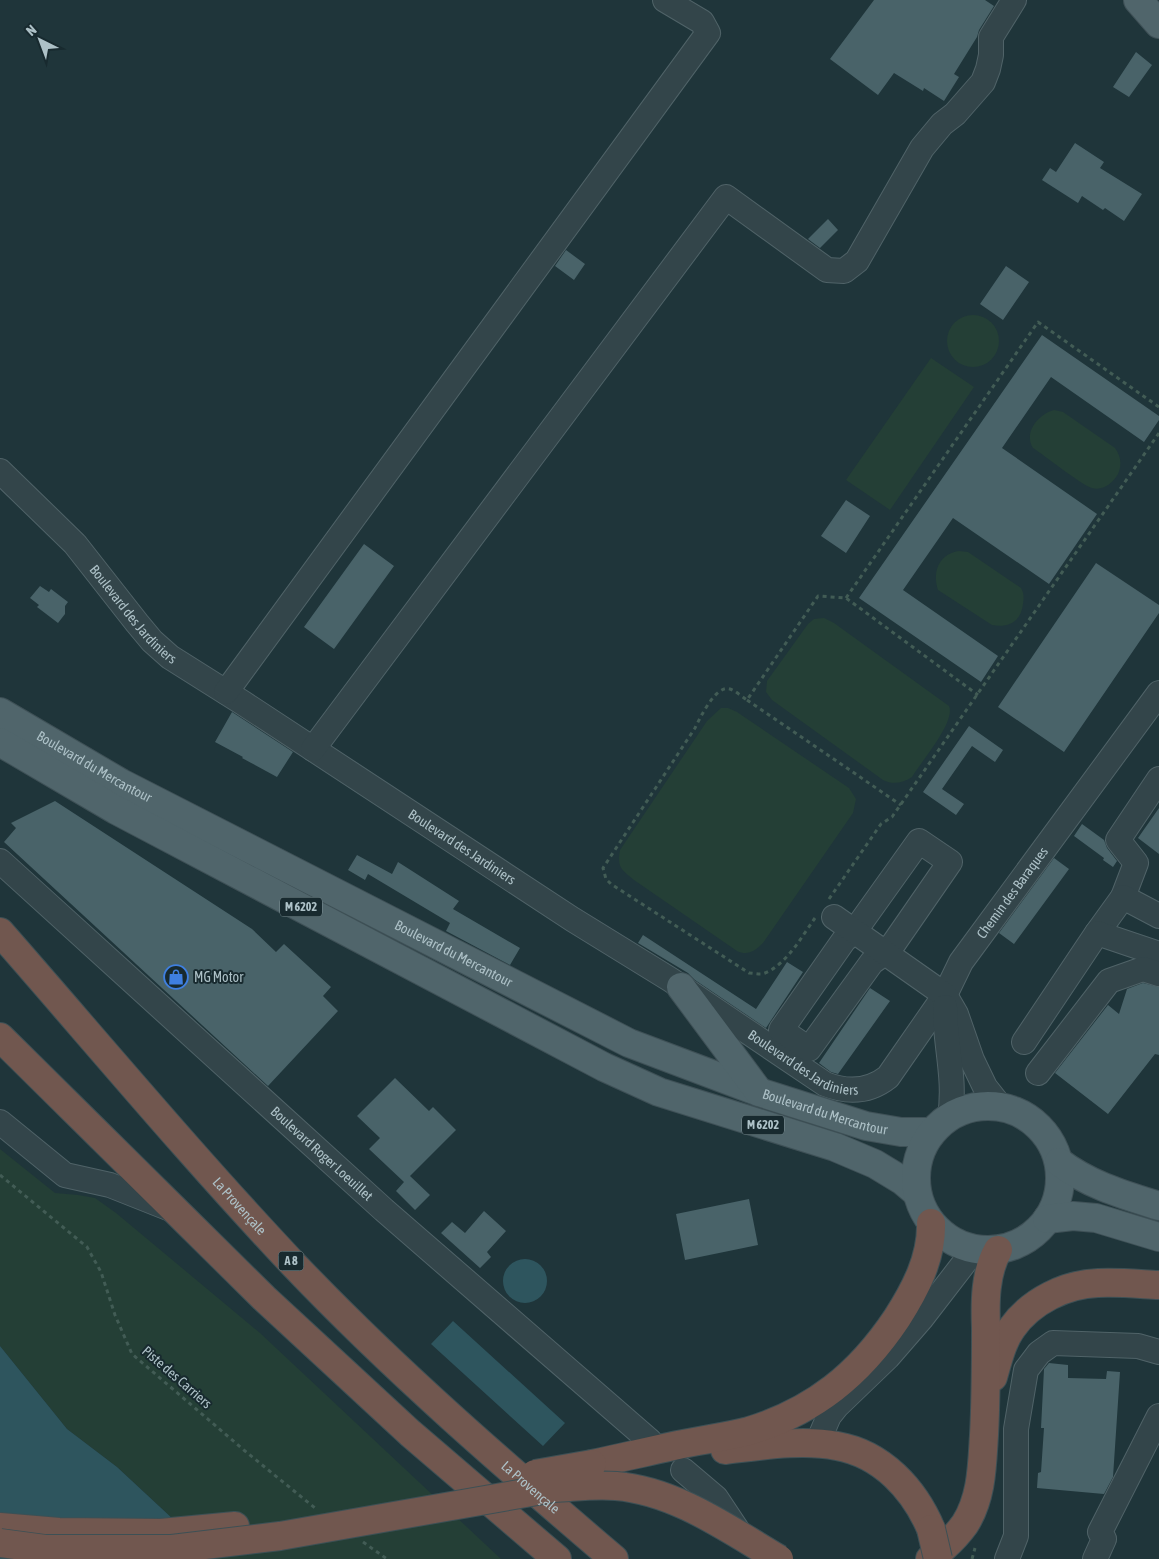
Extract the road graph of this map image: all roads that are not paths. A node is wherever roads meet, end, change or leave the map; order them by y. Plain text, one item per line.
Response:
1 (665, 0) edge
2 (1014, 0) edge
3 (1138, 0) edge
4 (1159, 24) edge
5 (0, 471) edge
6 (226, 692) junction
7 (1159, 693) edge
8 (0, 712) edge
9 (0, 742) edge
10 (313, 749) junction
11 (1159, 779) edge
12 (0, 861) edge
13 (1123, 896) junction
14 (826, 912) road end
15 (1159, 916) edge
16 (0, 932) edge
17 (854, 932) junction
18 (1097, 933) junction
19 (885, 953) junction
20 (1159, 954) edge
21 (1159, 974) edge
22 (681, 987) junction
23 (945, 995) junction
24 (3, 1041) edge
25 (1024, 1042) dead end
26 (1038, 1074) dead end
27 (759, 1092) junction
28 (1000, 1106) junction
29 (0, 1122) edge
30 (941, 1124) junction
31 (1059, 1162) junction
32 (916, 1192) junction
33 (1159, 1206) edge
34 (177, 1212) junction
35 (1047, 1219) junction
36 (931, 1224) junction
37 (1159, 1237) edge
38 (987, 1249) junction
39 (1159, 1285) edge
40 (1159, 1352) edge
41 (986, 1400) junction
42 (1159, 1416) edge
43 (650, 1441) dead end
44 (818, 1444) junction
45 (592, 1464) junction
46 (683, 1470) dead end
47 (0, 1527) edge
48 (0, 1543) edge
49 (557, 1559) edge
50 (614, 1559) edge
51 (757, 1559) edge
52 (779, 1559) edge
53 (930, 1559) edge
54 (938, 1559) edge
55 (1006, 1559) edge
56 (1095, 1559) edge

1 - 6 street
2 - 10 street
3 - 4 main road
5 - 6 street, Boulevard des Jardiniers
6 - 10 street, Boulevard des Jardiniers
7 - 23 street, Chemin des Baraques
8 - 27 main road, Boulevard du Mercantour / M 6202
9 - 32 main road, Boulevard du Mercantour / M 6202
10 - 22 street, Boulevard des Jardiniers
11 - 13 street
12 - 43 street, Boulevard Roger Loeuillet
13 - 15 street
13 - 18 street
14 - 17 street
16 - 50 highway, La Provençale / A 8
17 - 19 street
17 - 19 street
17 - 19 street
18 - 20 street
18 - 25 street
19 - 23 street
21 - 26 street
22 - 23 street, Boulevard des Jardiniers
22 - 27 main road
23 - 28 street
23 - 30 street
24 - 34 highway
27 - 30 main road, Boulevard du Mercantour / M 6202
28 - 30 main road
28 - 31 main road
29 - 34 street
30 - 32 main road
31 - 33 main road
31 - 35 main road
32 - 36 main road
34 - 49 highway
35 - 37 main road
35 - 38 main road
36 - 38 main road
36 - 45 highway
38 - 41 highway
38 - 44 street
39 - 41 highway
40 - 55 street
41 - 53 highway
42 - 56 street
44 - 45 highway
44 - 54 highway, bridge
45 - 47 highway, bridge
46 - 51 street
48 - 52 highway, bridge

